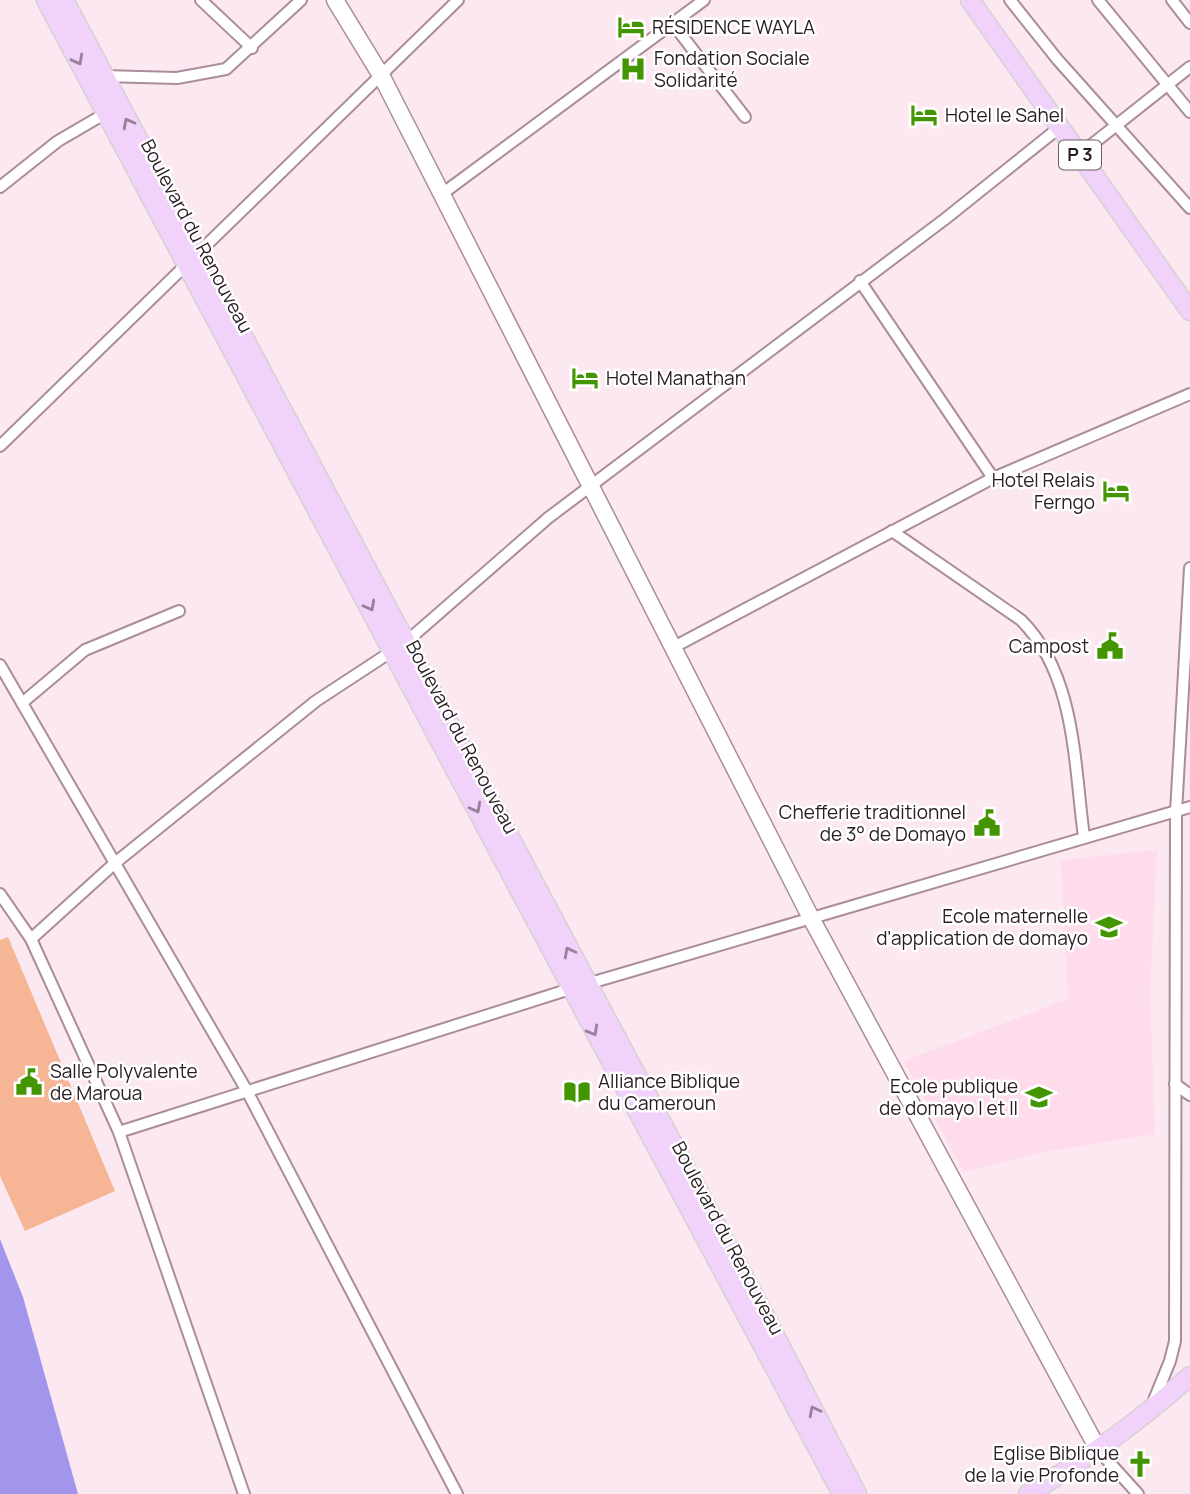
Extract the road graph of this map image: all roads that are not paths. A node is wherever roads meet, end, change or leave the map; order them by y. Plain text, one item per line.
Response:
1 (46, 0) edge
2 (64, 0) edge
3 (201, 0) edge
4 (301, 0) edge
5 (335, 0) edge
6 (458, 0) edge
7 (704, 0) edge
8 (1010, 0) edge
9 (1098, 0) edge
10 (1172, 0) edge
11 (973, 1) edge
12 (1190, 23) edge
13 (673, 24) junction
14 (252, 48) junction
15 (1190, 67) edge
16 (103, 76) junction
17 (382, 77) junction
18 (1168, 85) junction
19 (1190, 112) edge
20 (106, 113) junction
21 (745, 117) dead end
22 (1118, 125) junction
23 (1060, 127) junction
24 (1080, 154) junction
25 (0, 187) edge
26 (442, 194) junction
27 (1190, 208) edge
28 (192, 259) junction
29 (860, 281) junction
30 (1187, 298) edge
31 (1190, 394) edge
32 (0, 446) edge
33 (993, 478) junction
34 (589, 488) junction
35 (892, 531) junction
36 (1190, 568) edge
37 (179, 611) dead end
38 (400, 647) junction
39 (672, 648) junction
40 (0, 666) edge
41 (22, 703) junction
42 (1190, 807) edge
43 (1176, 812) junction
44 (1084, 837) junction
45 (115, 863) junction
46 (0, 894) edge
47 (811, 918) junction
48 (31, 939) junction
49 (578, 986) junction
50 (1175, 1084) junction
51 (247, 1091) junction
52 (1190, 1095) edge
53 (118, 1132) junction
54 (1190, 1376) edge
55 (1148, 1414) junction
56 (1098, 1451) junction
57 (244, 1494) edge
58 (457, 1494) edge
59 (842, 1494) edge
60 (857, 1494) edge
61 (1028, 1494) edge
62 (1138, 1494) edge

1 -> 20 main road, Boulevard du Renouveau
2 - 16 main road, Boulevard du Renouveau
3 - 14 street
4 - 14 street
5 - 17 main road
6 - 17 street
7 - 13 street
8 - 22 street
9 - 18 street
10 - 12 street
11 - 23 main road, P 3
13 - 21 street
13 - 26 street
14 - 16 street
15 - 18 street
28 -> 16 main road, Boulevard du Renouveau
17 - 26 main road
17 - 28 street
18 - 19 street
18 - 22 street
20 - 25 street
20 - 28 main road, Boulevard du Renouveau
22 - 24 street
22 - 27 street
23 - 24 main road, P 3
23 - 29 street
24 - 30 main road, P 3
26 - 34 main road
28 - 32 street
28 - 38 main road, Boulevard du Renouveau
29 - 33 street
29 - 34 street
31 - 33 street
33 - 35 street
34 - 38 street
34 - 39 main road
35 - 39 street
35 - 44 street
36 - 43 street
37 - 41 street
38 - 45 street
38 - 49 main road, Boulevard du Renouveau
39 - 47 main road
40 - 41 street
41 - 45 street
42 - 43 street
43 - 44 street
43 - 50 street
44 - 47 street
45 - 48 street
45 - 51 street
46 - 48 street
47 - 49 street
47 - 56 main road
48 - 53 street
49 - 51 street
49 -> 59 main road, Boulevard du Renouveau
60 -> 49 main road, Boulevard du Renouveau
50 - 52 street
50 - 55 street
51 - 53 street
51 - 58 street
53 - 57 street
54 - 55 main road
55 - 56 main road
56 - 61 main road
56 - 62 street

